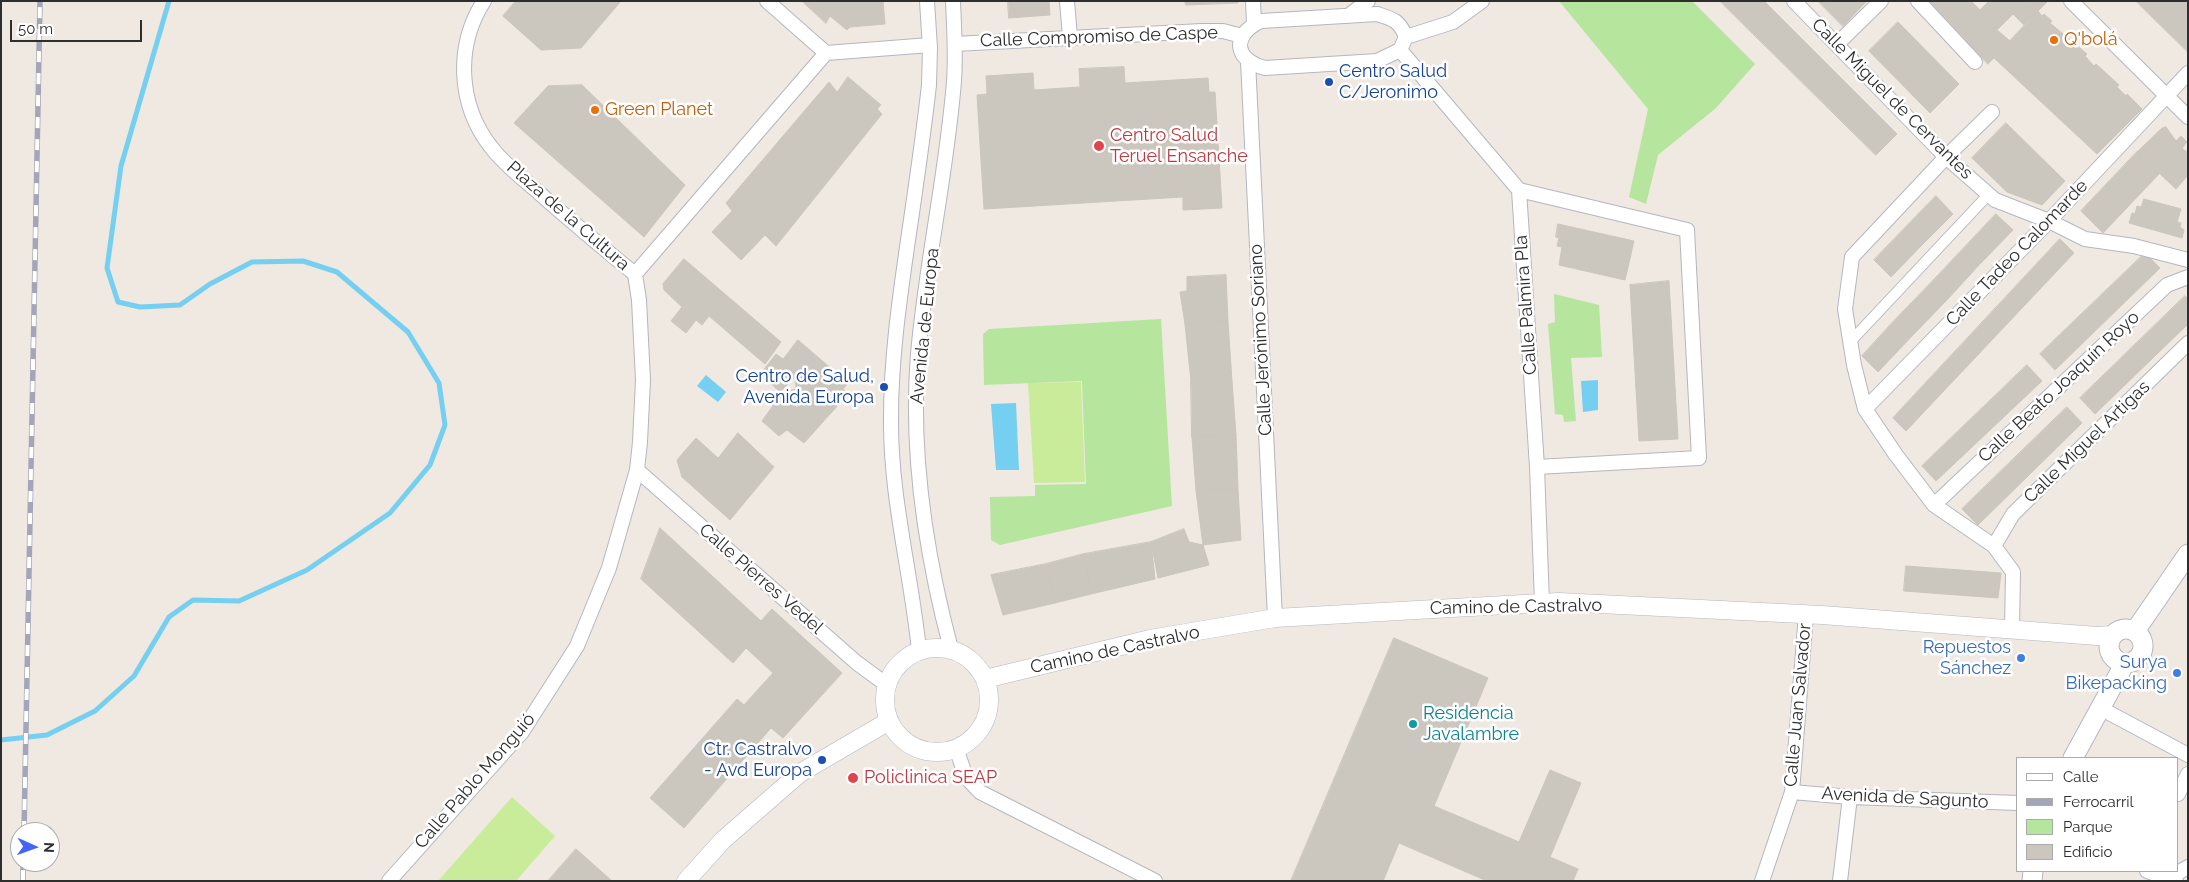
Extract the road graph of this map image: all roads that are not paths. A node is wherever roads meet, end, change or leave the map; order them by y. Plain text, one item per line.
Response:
1 (484, 1) edge
2 (767, 1) edge
3 (927, 1) edge
4 (953, 1) edge
5 (1067, 1) edge
6 (1252, 1) edge
7 (1368, 1) edge
8 (1482, 1) edge
9 (1794, 1) edge
10 (1881, 1) edge
11 (1918, 1) edge
12 (2071, 1) edge
13 (1348, 16) junction
14 (1254, 24) junction
15 (1242, 36) junction
16 (1070, 37) junction
17 (1403, 43) junction
18 (955, 44) junction
19 (1837, 44) junction
20 (930, 45) junction
21 (826, 53) junction
22 (1248, 61) junction
23 (1975, 62) dead end
24 (2188, 73) edge
25 (2166, 95) junction
26 (1992, 112) dead end
27 (2188, 117) edge
28 (1946, 158) junction
29 (1519, 190) junction
30 (1989, 194) junction
31 (2049, 221) junction
32 (2188, 260) edge
33 (635, 274) junction
34 (2188, 277) edge
35 (1850, 342) junction
36 (2188, 343) edge
37 (1865, 409) junction
38 (1537, 467) junction
39 (637, 470) junction
40 (1934, 505) junction
41 (1994, 546) junction
42 (2188, 554) edge
43 (1542, 603) junction
44 (1806, 614) junction
45 (1275, 618) junction
46 (2012, 630) junction
47 (2135, 631) junction
48 (2113, 635) junction
49 (919, 650) junction
50 (952, 650) junction
51 (2125, 663) junction
52 (985, 679) junction
53 (887, 685) junction
54 (2100, 708) junction
55 (889, 721) junction
56 (956, 748) junction
57 (2188, 755) edge
58 (2074, 757) edge
59 (2188, 774) edge
60 (1792, 792) junction
61 (2179, 792) edge
62 (1850, 797) junction
63 (2016, 803) edge
64 (2188, 867) edge
65 (2150, 872) edge
66 (2173, 879) edge
67 (389, 881) edge
68 (686, 881) edge
69 (1155, 881) edge
70 (1762, 881) edge
71 (1840, 881) edge

1 - 33 street, Plaza de la Cultura
2 - 21 street
3 - 20 street, Avenida de Europa
4 - 18 street, Avenida de Europa
5 - 16 street
6 - 14 street
7 - 13 street
8 - 17 street
9 - 19 street, Calle Miguel de Cervantes
10 - 19 street
11 - 23 street
12 - 25 street
13 - 14 street
13 - 17 street
14 - 15 street
15 - 16 street, Calle Compromiso de Caspe
15 - 22 street, Calle Jerónimo Soriano
16 - 18 street, Calle Compromiso de Caspe
17 - 22 street
17 - 29 street
18 - 50 street, Avenida de Europa
19 - 28 street, Calle Miguel de Cervantes
20 - 21 street
20 - 49 street, Avenida de Europa
21 - 33 street, Plaza de la Cultura
22 - 45 street, Calle Jerónimo Soriano
24 - 25 street, Calle Tadeo Calomarde
25 - 27 street
25 - 31 street, Calle Tadeo Calomarde
26 - 28 street
28 - 30 street, Calle Miguel de Cervantes
28 - 35 street
29 - 38 street, Calle Palmira Pla
29 - 38 street
30 - 31 street, Calle Miguel de Cervantes
30 - 35 street
31 - 32 street, Calle Miguel de Cervantes
31 - 37 street, Calle Tadeo Calomarde
33 - 39 street, Calle Pablo Monguió
34 - 40 street, Calle Beato Joaquín Royo
35 - 37 street
36 - 41 street, Calle Miguel Artigas
37 - 40 street
38 - 43 street, Calle Palmira Pla
39 - 53 street, Calle Pierres Vedel
39 - 67 street, Calle Pablo Monguió
40 - 41 street
41 - 46 street
42 - 47 main road
43 - 44 street, Camino de Castralvo
43 - 45 street, Camino de Castralvo
44 - 46 street, Camino de Castralvo
44 - 60 street, Calle Juan Salvador
45 - 52 street, Camino de Castralvo
46 - 48 street, Camino de Castralvo
47 - 48 main road
47 - 51 main road
48 - 51 main road
49 - 50 street
49 - 53 street
50 - 52 street
51 - 54 main road
52 - 56 street
53 - 55 street
54 - 57 street
54 - 58 main road
55 - 56 street
55 - 68 street
56 - 69 street
59 - 61 street
60 - 62 street, Avenida de Sagunto
60 - 70 street, Calle Juan Salvador
62 - 63 street, Avenida de Sagunto
62 - 71 street
64 - 66 street
65 - 66 street

